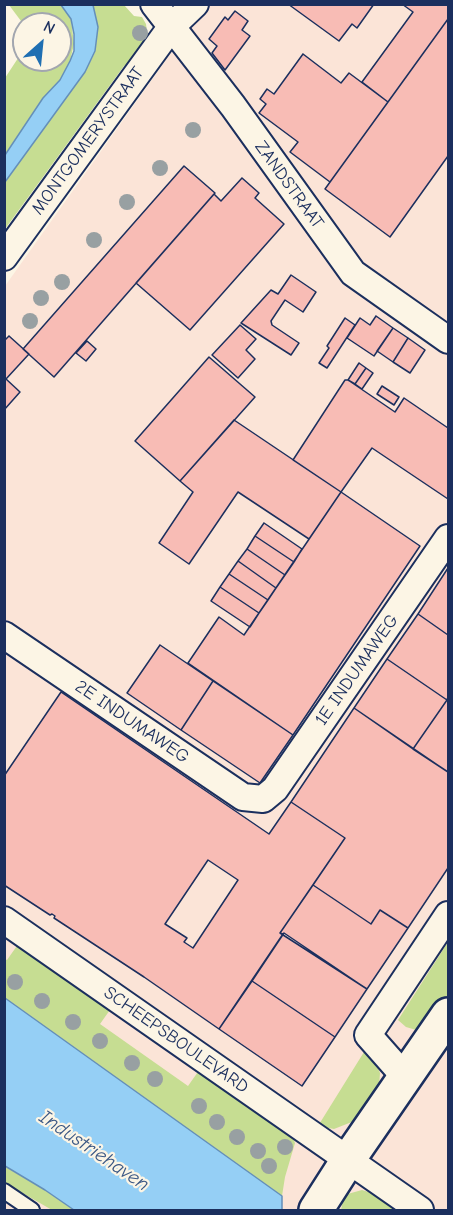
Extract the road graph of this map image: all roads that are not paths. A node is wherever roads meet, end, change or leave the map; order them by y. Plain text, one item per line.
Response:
1 (154, 4) edge
2 (195, 4) edge
3 (172, 26) junction
4 (4, 256) edge
5 (448, 340) edge
6 (448, 538) edge
7 (4, 635) edge
8 (263, 799) joint
9 (448, 915) edge
10 (4, 920) edge
11 (448, 1015) edge
12 (406, 1078) junction
13 (348, 1160) junction
14 (4, 1191) edge
15 (32, 1210) edge
16 (316, 1210) edge
17 (420, 1210) edge

1 - 3 street, ZANDSTRAAT
2 - 3 street, MONTGOMERYSTRAAT
3 - 4 street, MONTGOMERYSTRAAT
3 - 5 street, ZANDSTRAAT
6 - 8 street, 1E INDUMAWEG
7 - 8 street, 2E INDUMAWEG
9 - 12 street
10 - 13 street, SCHEEPSBOULEVARD
11 - 12 street
12 - 13 street
13 - 16 street
13 - 17 street, SCHEEPSBOULEVARD
14 - 15 lane

